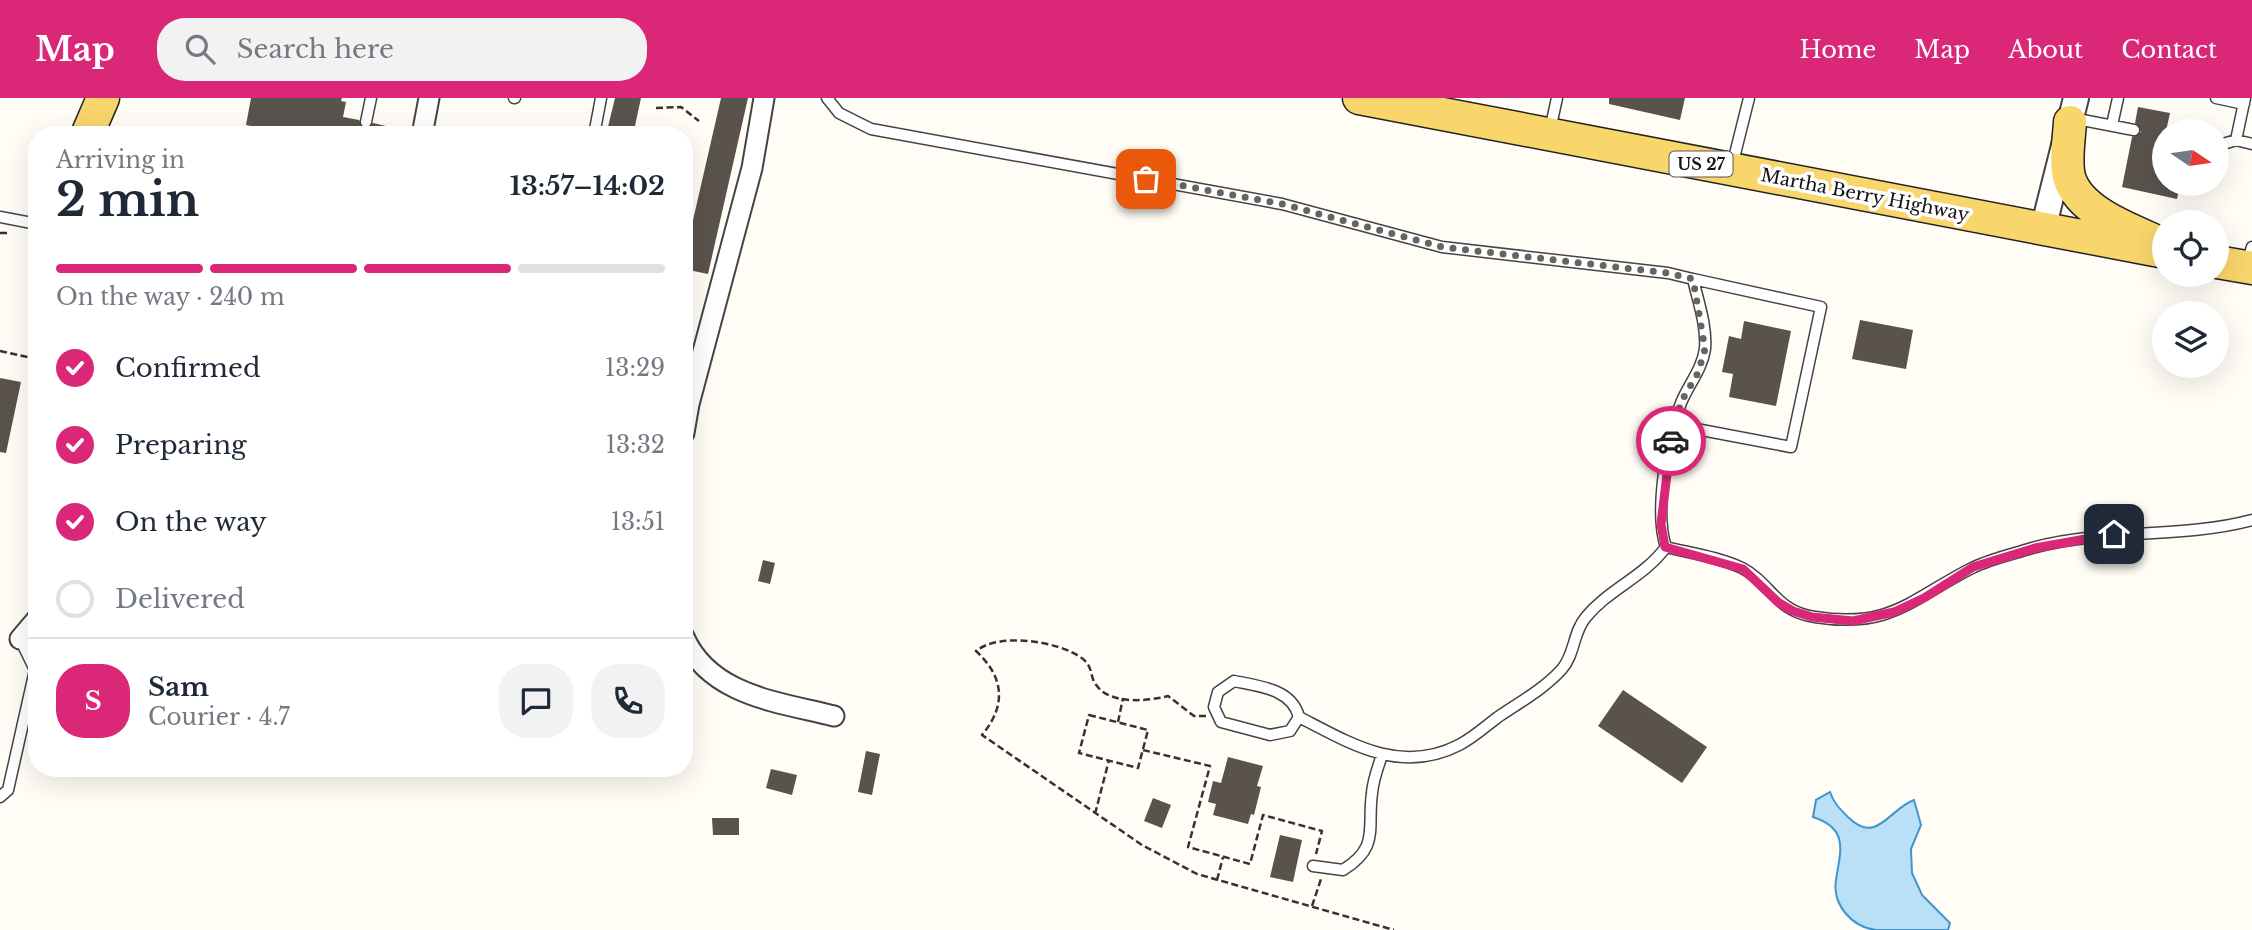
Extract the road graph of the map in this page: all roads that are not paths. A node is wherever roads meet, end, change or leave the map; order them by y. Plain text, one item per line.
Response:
1 (91, 98) edge
2 (103, 98) edge
3 (371, 98) edge
4 (429, 98) edge
5 (601, 98) edge
6 (764, 98) edge
7 (827, 98) edge
8 (1359, 98) edge
9 (1557, 98) edge
10 (1749, 98) edge
11 (2118, 98) edge
12 (2216, 98) edge
13 (2245, 101) edge
14 (2072, 113) edge
15 (366, 122) dead end
16 (2112, 125) junction
17 (87, 126) edge
18 (90, 126) edge
19 (424, 126) edge
20 (596, 126) edge
21 (2134, 130) dead end
22 (1549, 134) junction
23 (2236, 140) junction
24 (2230, 142) edge
25 (2252, 144) edge
26 (1731, 170) junction
27 (0, 217) edge
28 (28, 222) edge
29 (2043, 229) junction
30 (2152, 239) edge
31 (2152, 250) edge
32 (1693, 279) junction
33 (693, 389) edge
34 (1675, 425) junction
35 (2252, 520) edge
36 (1665, 547) junction
37 (28, 630) edge
38 (20, 639) joint
39 (693, 651) edge
40 (28, 656) edge
41 (28, 701) edge
42 (834, 716) dead end
43 (1300, 717) junction
44 (1382, 755) junction
45 (0, 797) edge
46 (1313, 866) road end

1 - 17 street
2 - 18 main road
3 - 15 lane
4 - 19 street
5 - 20 lane
6 - 33 street
7 - 32 lane
8 - 22 main road, Martha Berry Highway / US 27
9 - 22 lane
10 - 26 lane
11 - 16 lane
12 - 13 lane
13 - 23 lane
14 - 16 lane
14 - 29 street
14 - 30 main road
16 - 21 lane
22 - 26 main road, Martha Berry Highway / US 27
23 - 24 lane
23 - 25 lane
26 - 29 main road, Martha Berry Highway / US 27
27 - 28 lane
29 - 31 main road, Martha Berry Highway / US 27
32 - 34 lane
32 - 34 lane
34 - 36 lane
35 - 36 lane
36 - 44 lane
37 - 38 street
38 - 40 lane
39 - 42 street
41 - 45 lane
43 - 43 lane
43 - 44 lane
44 - 46 lane

